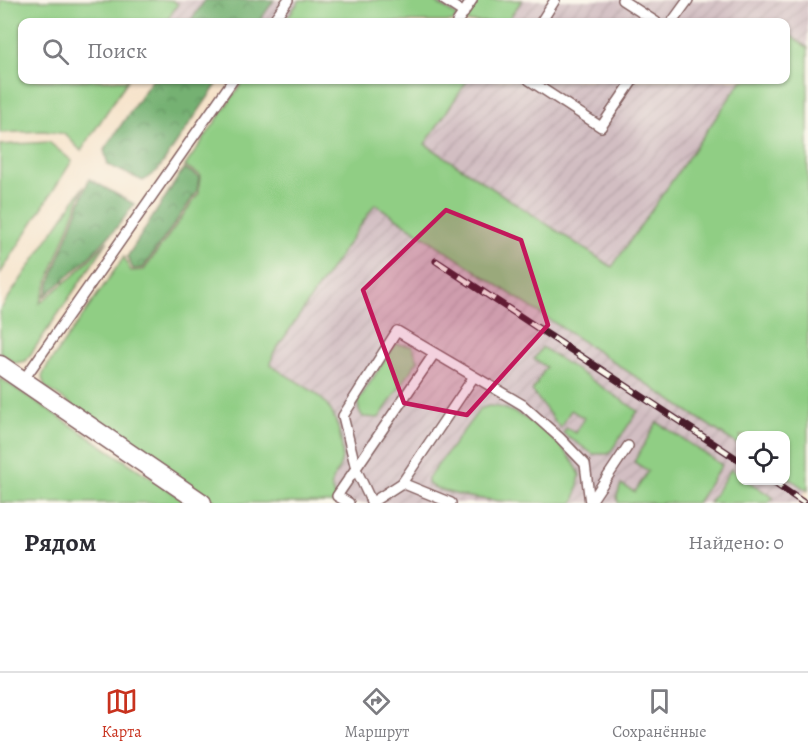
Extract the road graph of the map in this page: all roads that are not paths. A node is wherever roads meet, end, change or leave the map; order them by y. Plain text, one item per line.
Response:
1 (288, 0) edge
2 (444, 0) edge
3 (472, 0) edge
4 (555, 0) edge
5 (622, 0) edge
6 (688, 0) edge
7 (464, 13) junction
8 (275, 18) edge
9 (461, 18) edge
10 (544, 18) edge
11 (650, 18) edge
12 (675, 18) edge
13 (229, 84) edge
14 (535, 84) edge
15 (630, 84) edge
16 (434, 354) junction
17 (0, 365) edge
18 (473, 378) junction
19 (22, 382) junction
20 (628, 446) dead end
21 (356, 469) junction
22 (402, 483) junction
23 (371, 502) edge
24 (202, 503) edge
25 (349, 503) edge
26 (451, 503) edge
27 (590, 503) edge

1 - 8 lane
2 - 7 lane
3 - 7 lane
4 - 10 lane
5 - 11 lane
6 - 12 lane
7 - 9 lane
13 - 19 lane
14 - 15 lane
16 - 18 lane
16 - 21 lane
16 - 21 lane
17 - 19 street
18 - 22 lane
18 - 27 lane
19 - 24 street
20 - 27 lane
21 - 23 lane
21 - 25 lane
22 - 23 lane
22 - 26 lane

